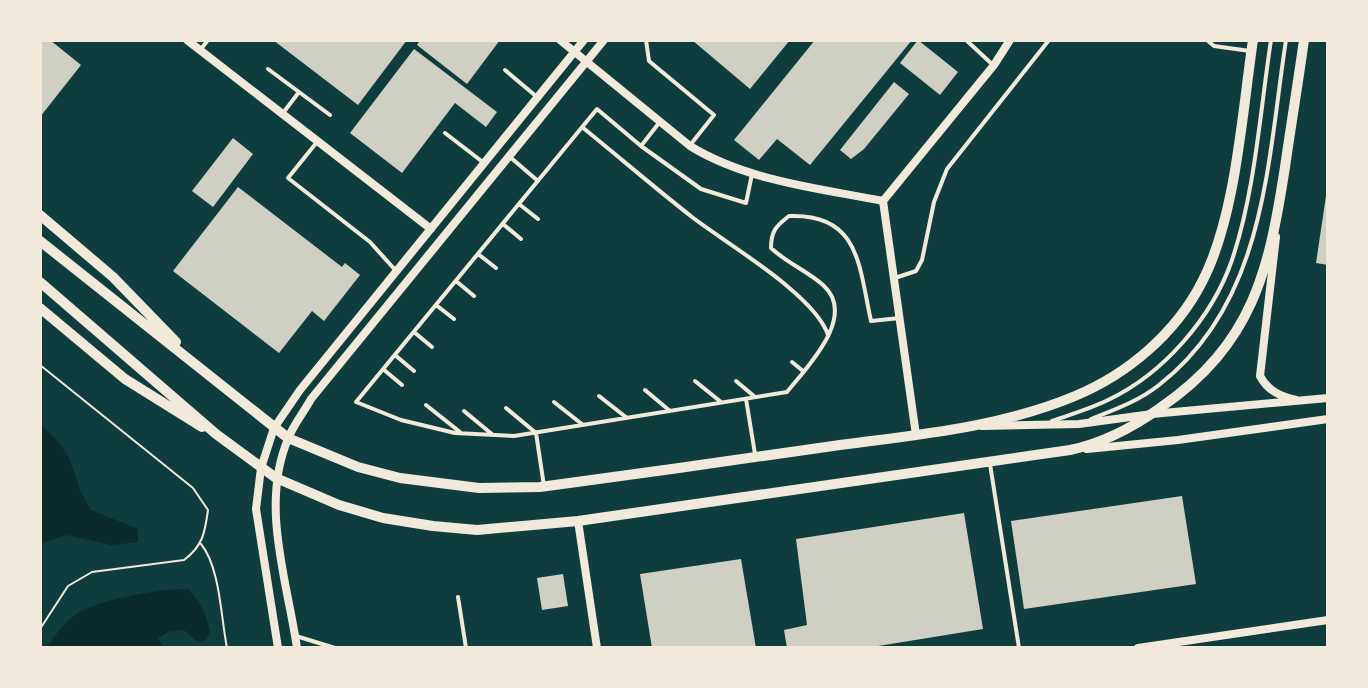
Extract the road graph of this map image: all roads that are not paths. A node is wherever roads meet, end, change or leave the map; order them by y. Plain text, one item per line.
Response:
1 (187, 40) edge
2 (208, 40) edge
3 (560, 40) edge
4 (584, 40) edge
5 (604, 40) edge
6 (646, 40) edge
7 (966, 40) edge
8 (1011, 40) edge
9 (1049, 40) edge
10 (1207, 40) edge
11 (1271, 40) edge
12 (1286, 40) edge
13 (1304, 40) edge
14 (1252, 46) edge
15 (200, 50) junction
16 (574, 52) junction
17 (587, 62) junction
18 (994, 65) junction
19 (268, 69) dead end
20 (505, 70) dead end
21 (299, 92) junction
22 (538, 98) junction
23 (282, 114) junction
24 (330, 115) dead end
25 (660, 121) junction
26 (582, 127) junction
27 (445, 132) dead end
28 (318, 141) junction
29 (641, 146) junction
30 (690, 146) junction
31 (510, 158) junction
32 (484, 164) junction
33 (752, 173) junction
34 (538, 181) junction
35 (883, 201) junction
36 (1280, 201) junction
37 (519, 204) junction
38 (40, 215) edge
39 (538, 219) dead end
40 (503, 224) junction
41 (431, 229) junction
42 (521, 239) dead end
43 (40, 241) edge
44 (478, 254) junction
45 (496, 268) dead end
46 (397, 272) junction
47 (895, 279) junction
48 (456, 281) junction
49 (40, 282) edge
50 (474, 296) dead end
51 (436, 305) junction
52 (40, 308) edge
53 (901, 318) junction
54 (454, 319) dead end
55 (414, 332) junction
56 (828, 336) junction
57 (432, 347) dead end
58 (395, 355) junction
59 (792, 362) dead end
60 (383, 369) junction
61 (414, 371) dead end
62 (803, 371) junction
63 (205, 373) junction
64 (695, 381) dead end
65 (736, 381) dead end
66 (402, 385) dead end
67 (645, 390) dead end
68 (599, 396) dead end
69 (755, 397) junction
70 (1328, 398) edge
71 (746, 399) junction
72 (554, 402) dead end
73 (1301, 402) junction
74 (722, 403) junction
75 (426, 405) dead end
76 (506, 408) dead end
77 (464, 411) dead end
78 (671, 411) junction
79 (1152, 414) junction
80 (628, 418) junction
81 (1328, 419) edge
82 (1079, 424) junction
83 (584, 426) junction
84 (970, 426) junction
85 (1041, 426) junction
86 (274, 428) junction
87 (461, 433) junction
88 (216, 434) junction
89 (536, 434) junction
90 (494, 435) junction
91 (916, 435) junction
92 (288, 438) junction
93 (1070, 450) junction
94 (755, 457) junction
95 (990, 461) junction
96 (261, 468) junction
97 (276, 478) junction
98 (544, 486) junction
99 (578, 521) junction
100 (458, 597) dead end
101 (1328, 620) edge
102 (295, 636) junction
103 (278, 648) edge
104 (297, 648) edge
105 (335, 648) edge
106 (466, 648) edge
107 (597, 648) edge
108 (1019, 648) edge
109 (1138, 648) edge

1 - 15 street
2 - 15 lane
3 - 16 street
4 - 16 street
5 - 17 street
6 - 30 lane
7 - 18 lane
8 - 18 street
9 - 47 lane
10 - 14 lane
11 - 85 lane
12 - 82 lane
13 - 36 main road
14 - 84 main road
15 - 23 street
16 - 17 street
16 - 22 street
17 - 25 street
17 - 31 street
18 - 35 street
19 - 21 lane
20 - 22 lane
21 - 23 lane
21 - 24 lane
22 - 32 street
23 - 28 street
25 - 29 lane
25 - 30 street
26 - 29 lane
26 - 34 lane
26 - 56 lane
27 - 32 lane
28 - 41 street
28 - 46 lane
29 - 33 lane
30 - 33 street
31 - 34 lane
31 - 92 street
32 - 41 street
33 - 35 street
34 - 37 lane
35 - 47 street
36 - 73 street
36 - 79 main road
37 - 39 lane
37 - 40 lane
38 - 63 main road
40 - 42 lane
40 - 44 lane
41 - 46 street
43 - 63 main road
44 - 45 lane
44 - 48 lane
46 - 86 street
47 - 53 street
48 - 50 lane
48 - 51 lane
49 - 88 main road
51 - 54 lane
51 - 55 lane
52 - 88 main road
53 - 56 lane
53 - 91 street
55 - 57 lane
55 - 58 lane
56 - 62 lane
58 - 60 lane
58 - 61 lane
59 - 62 lane
60 - 66 lane
60 - 87 lane
62 - 69 lane
63 - 86 main road
64 - 74 lane
65 - 69 lane
67 - 78 lane
68 - 80 lane
69 - 71 lane
70 - 73 street
71 - 74 lane
71 - 94 lane
72 - 83 lane
73 - 79 street
74 - 78 lane
75 - 87 lane
76 - 89 lane
77 - 90 lane
78 - 80 lane
79 - 82 street
79 - 93 main road
80 - 83 lane
81 - 93 street
82 - 85 street
83 - 89 lane
84 - 85 street
84 - 91 main road
86 - 92 main road
86 - 96 street
87 - 90 lane
88 - 96 main road
89 - 90 lane
89 - 98 lane
91 - 94 main road
92 - 97 street
92 - 98 main road
93 - 95 main road
94 - 98 main road
95 - 99 main road
95 - 108 lane
96 - 97 main road
96 - 103 street
97 - 99 main road
97 - 102 street
99 - 107 street
100 - 106 lane
101 - 109 street
102 - 104 street
102 - 105 lane

